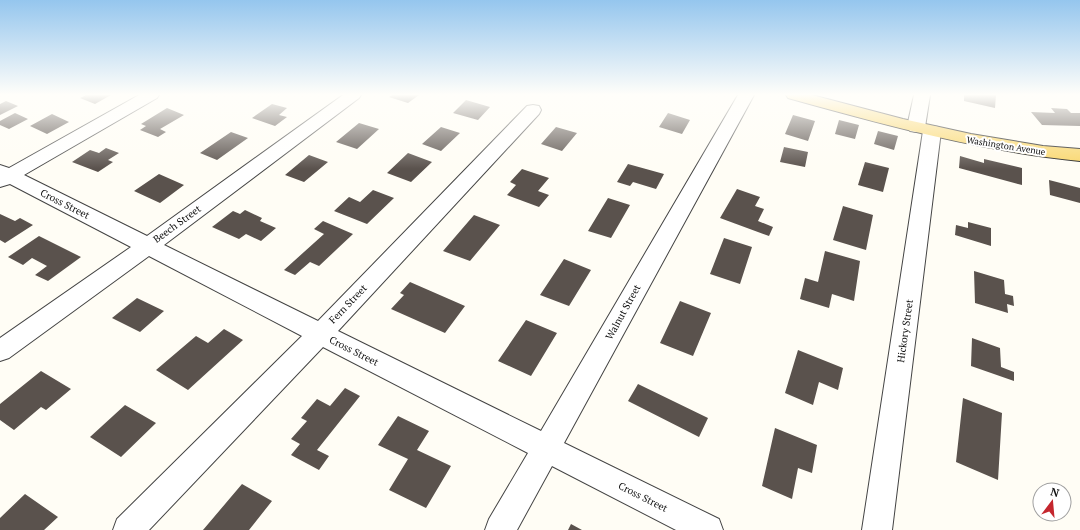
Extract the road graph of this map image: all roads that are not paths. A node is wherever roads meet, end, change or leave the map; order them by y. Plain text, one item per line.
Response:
1 (106, 120) edge
2 (319, 120) edge
3 (524, 120) edge
4 (732, 120) edge
5 (889, 120) edge
6 (923, 120) edge
7 (924, 129) junction
8 (1080, 155) edge
9 (3, 176) edge
10 (148, 246) junction
11 (320, 334) junction
12 (0, 351) edge
13 (546, 448) junction
14 (128, 530) edge
15 (500, 530) edge
16 (708, 530) edge
17 (877, 530) edge

1 - 9 street
2 - 10 street, Beech Street
3 - 11 street, Fern Street
4 - 13 street, Walnut Street
5 - 7 main road, Washington Avenue
6 - 7 street, Hickory Street
7 - 8 main road, Washington Avenue
7 - 17 street, Hickory Street
9 - 10 street, Cross Street
10 - 11 street, Cross Street
10 - 12 street, Beech Street
11 - 13 street, Cross Street
11 - 14 street, Fern Street
13 - 15 street, Walnut Street
13 - 16 street, Cross Street

